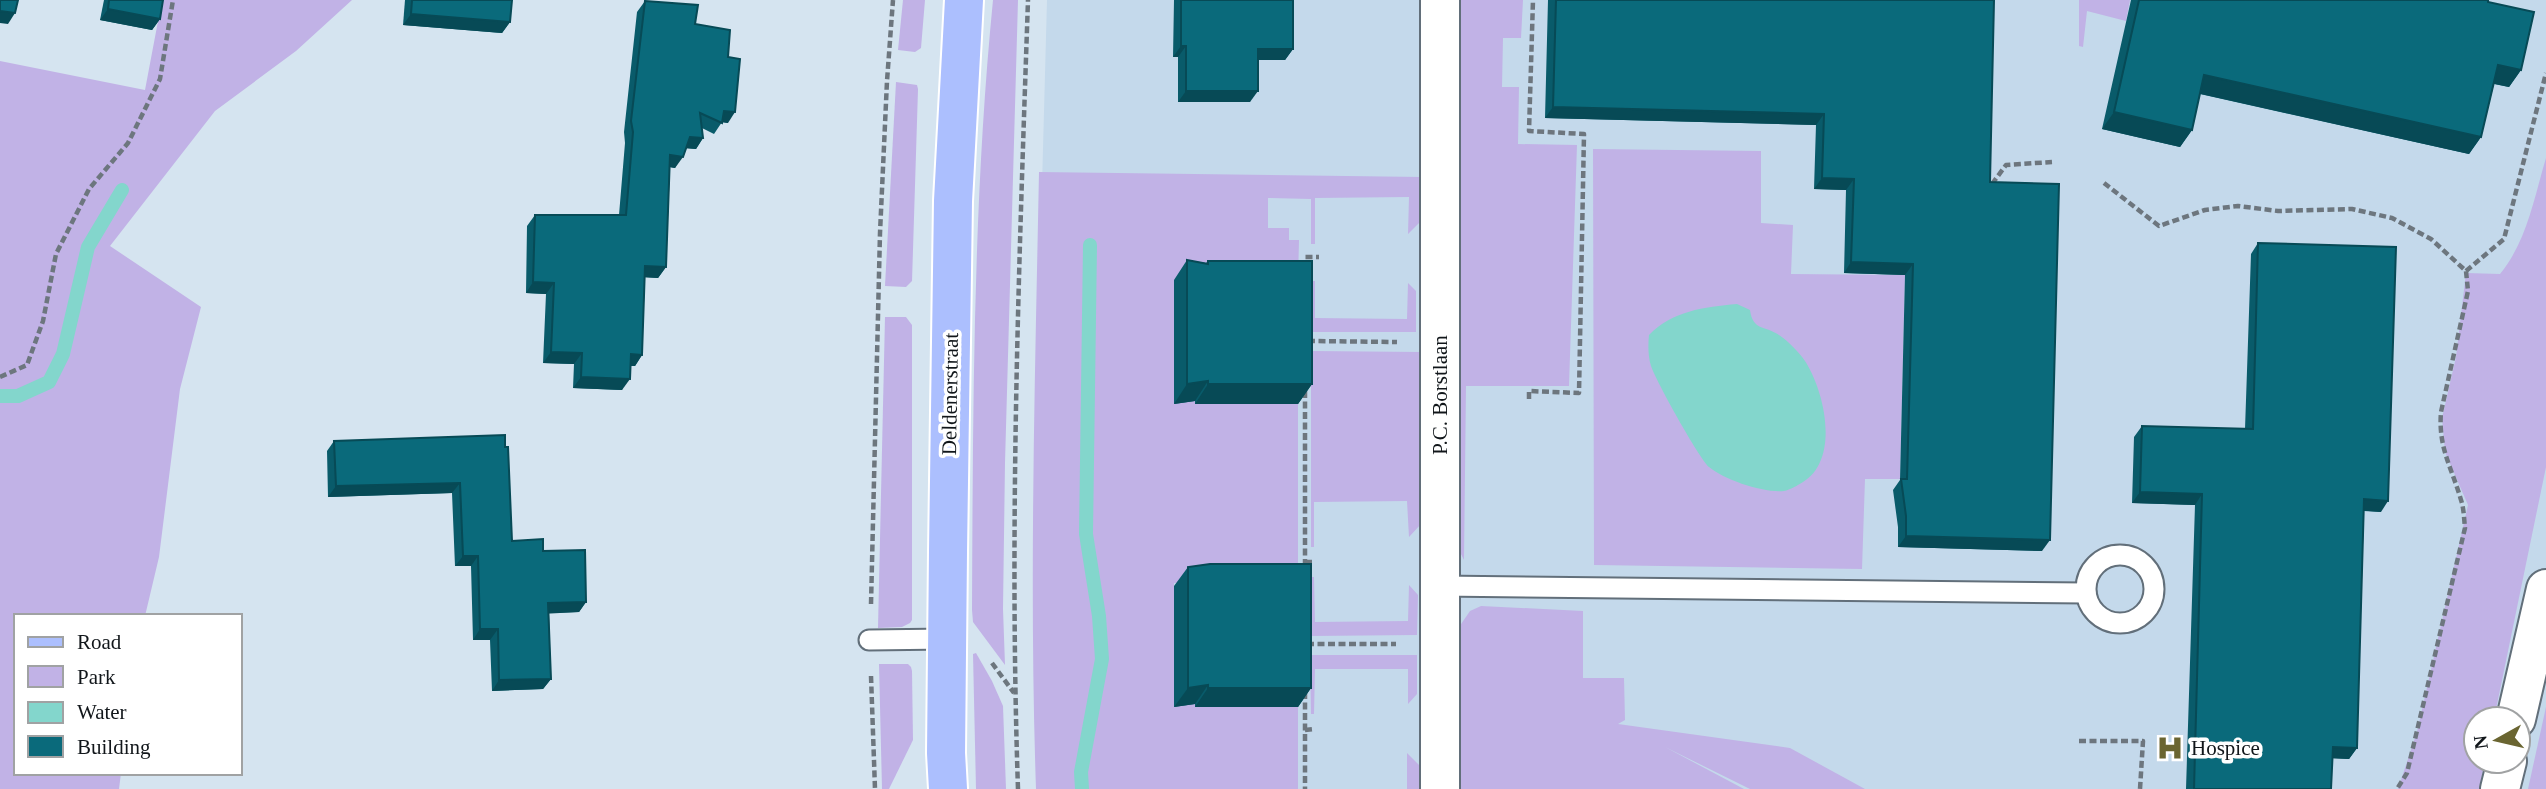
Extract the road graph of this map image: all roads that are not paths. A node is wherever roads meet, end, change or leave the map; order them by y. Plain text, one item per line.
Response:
1 (964, 0) edge
2 (1440, 0) edge
3 (1440, 586) junction
4 (2546, 589) edge
5 (2086, 593) dead end
6 (947, 639) junction
7 (869, 640) road end
8 (2519, 705) edge
9 (948, 789) edge
10 (1440, 789) edge

1 - 6 main road, Deldenerstraat
2 - 3 street, P.C. Borstlaan
3 - 5 lane
3 - 10 street, P.C. Borstlaan
4 - 8 street
6 - 7 lane
6 - 9 main road, Deldenerstraat

